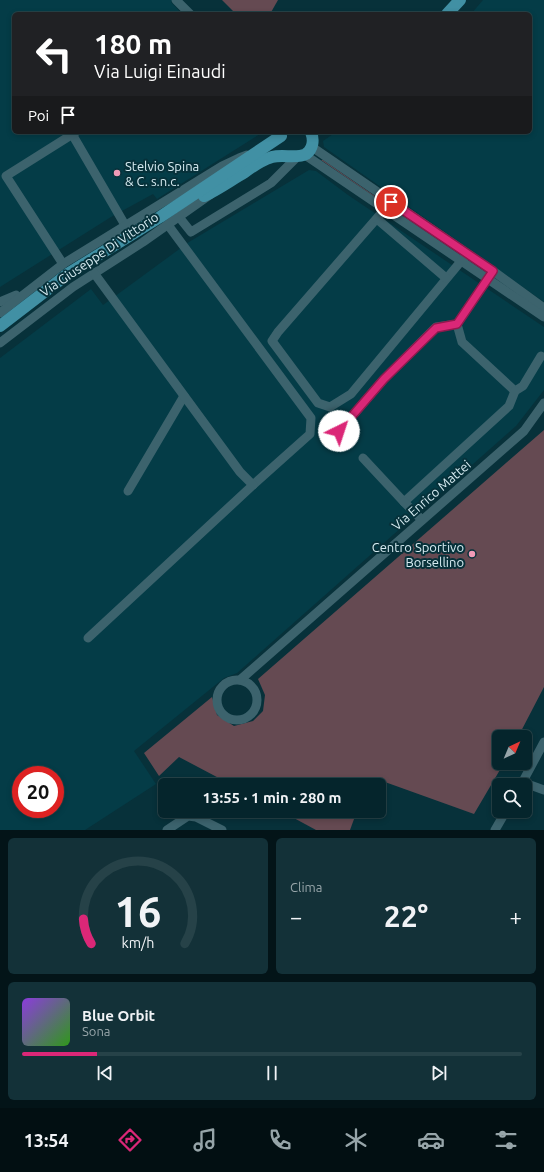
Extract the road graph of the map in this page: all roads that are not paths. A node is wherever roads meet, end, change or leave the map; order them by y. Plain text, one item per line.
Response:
1 (176, 0) edge
2 (451, 0) edge
3 (460, 0) edge
4 (188, 12) edge
5 (440, 12) edge
6 (449, 12) edge
7 (72, 134) edge
8 (75, 134) edge
9 (280, 134) edge
10 (281, 134) edge
11 (306, 145) edge
12 (257, 153) junction
13 (3, 177) edge
14 (216, 190) junction
15 (388, 205) junction
16 (179, 217) junction
17 (377, 219) junction
18 (164, 221) junction
19 (125, 225) junction
20 (464, 257) junction
21 (63, 264) junction
22 (94, 273) junction
23 (491, 275) junction
24 (446, 278) junction
25 (35, 284) junction
26 (0, 302) edge
27 (544, 308) edge
28 (0, 313) edge
29 (544, 317) edge
30 (457, 324) junction
31 (0, 326) edge
32 (0, 343) edge
33 (541, 356) dead end
34 (515, 391) junction
35 (184, 396) junction
36 (544, 403) edge
37 (339, 431) dead end
38 (363, 458) dead end
39 (253, 485) junction
40 (128, 491) dead end
41 (404, 502) junction
42 (422, 520) junction
43 (88, 638) dead end
44 (240, 680) junction
45 (544, 742) edge
46 (524, 778) edge
47 (532, 787) edge
48 (544, 790) edge
49 (502, 818) edge
50 (167, 830) edge
51 (222, 830) edge
52 (495, 830) edge

1 - 4 street
2 - 5 main road
3 - 6 main road
7 - 13 street
8 - 19 street
9 - 12 main road, Via Giuseppe Di Vittorio
10 - 11 main road, Via Giuseppe Di Vittorio
11 - 14 main road, Via Giuseppe Di Vittorio
11 - 15 street
11 - 16 street
12 - 18 main road, Via Giuseppe Di Vittorio
12 - 19 street, Via Giuseppe Di Vittorio
13 - 21 street
14 - 16 street, Via Giuseppe Di Vittorio
14 - 18 main road, Via Giuseppe Di Vittorio
15 - 17 street
15 - 20 street
16 - 18 street, Via Giuseppe Di Vittorio
17 - 24 street
17 - 24 street
18 - 22 street, Via Giuseppe Di Vittorio
18 - 31 main road, Via Giuseppe Di Vittorio
18 - 39 street
19 - 21 street, Via Giuseppe Di Vittorio
20 - 23 street
20 - 24 street
21 - 25 street, Via Giuseppe Di Vittorio
22 - 32 street, Via Giuseppe Di Vittorio
22 - 35 street
23 - 27 street
23 - 29 street
23 - 30 street
25 - 26 street
25 - 28 street, Via Giuseppe Di Vittorio
30 - 34 street
30 - 37 street
33 - 34 street
34 - 41 street
35 - 39 street
35 - 40 street
36 - 42 street, Via Enrico Mattei
38 - 41 street
39 - 43 street
41 - 42 street
42 - 44 street, Via Enrico Mattei
44 - 44 street
45 - 46 street
47 - 48 street
49 - 52 street
50 - 51 street

